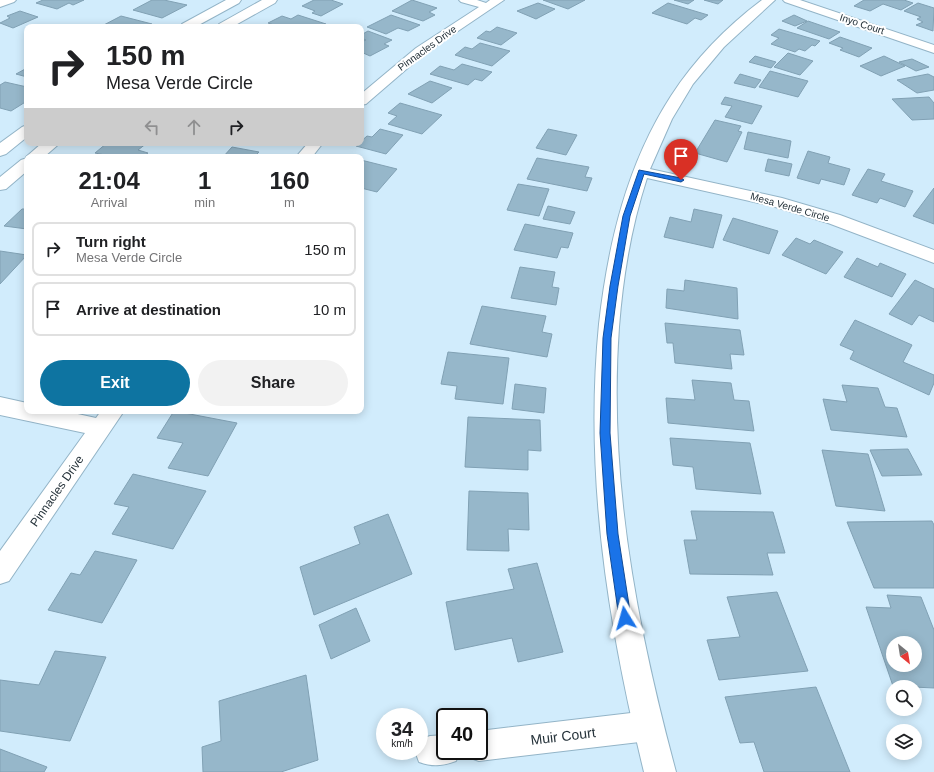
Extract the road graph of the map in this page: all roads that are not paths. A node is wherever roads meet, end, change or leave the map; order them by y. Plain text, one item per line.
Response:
1 (10, 0) edge
2 (235, 0) edge
3 (271, 0) edge
4 (465, 0) edge
5 (498, 0) edge
6 (769, 0) edge
7 (789, 0) edge
8 (0, 4) edge
9 (486, 6) junction
10 (191, 24) edge
11 (228, 24) edge
12 (934, 49) edge
13 (364, 98) edge
14 (24, 132) edge
15 (48, 146) edge
16 (313, 146) edge
17 (0, 151) edge
18 (38, 154) edge
19 (307, 154) edge
20 (24, 165) edge
21 (641, 172) junction
22 (0, 185) edge
23 (934, 257) edge
24 (0, 406) edge
25 (24, 409) edge
26 (66, 414) edge
27 (107, 419) edge
28 (0, 572) edge
29 (648, 726) junction
30 (488, 745) edge
31 (660, 772) edge

1 - 8 street
2 - 10 street
3 - 11 street
4 - 9 street
5 - 9 street, Pinnacles Drive
6 - 21 street
7 - 12 street, Inyo Court
9 - 13 street, Pinnacles Drive
14 - 17 street
15 - 18 street
16 - 19 street
20 - 22 street
21 - 23 street, Mesa Verde Circle
21 - 29 street
24 - 25 street
26 - 27 street
27 - 28 street, Pinnacles Drive
29 - 30 street, Muir Court
29 - 31 street

